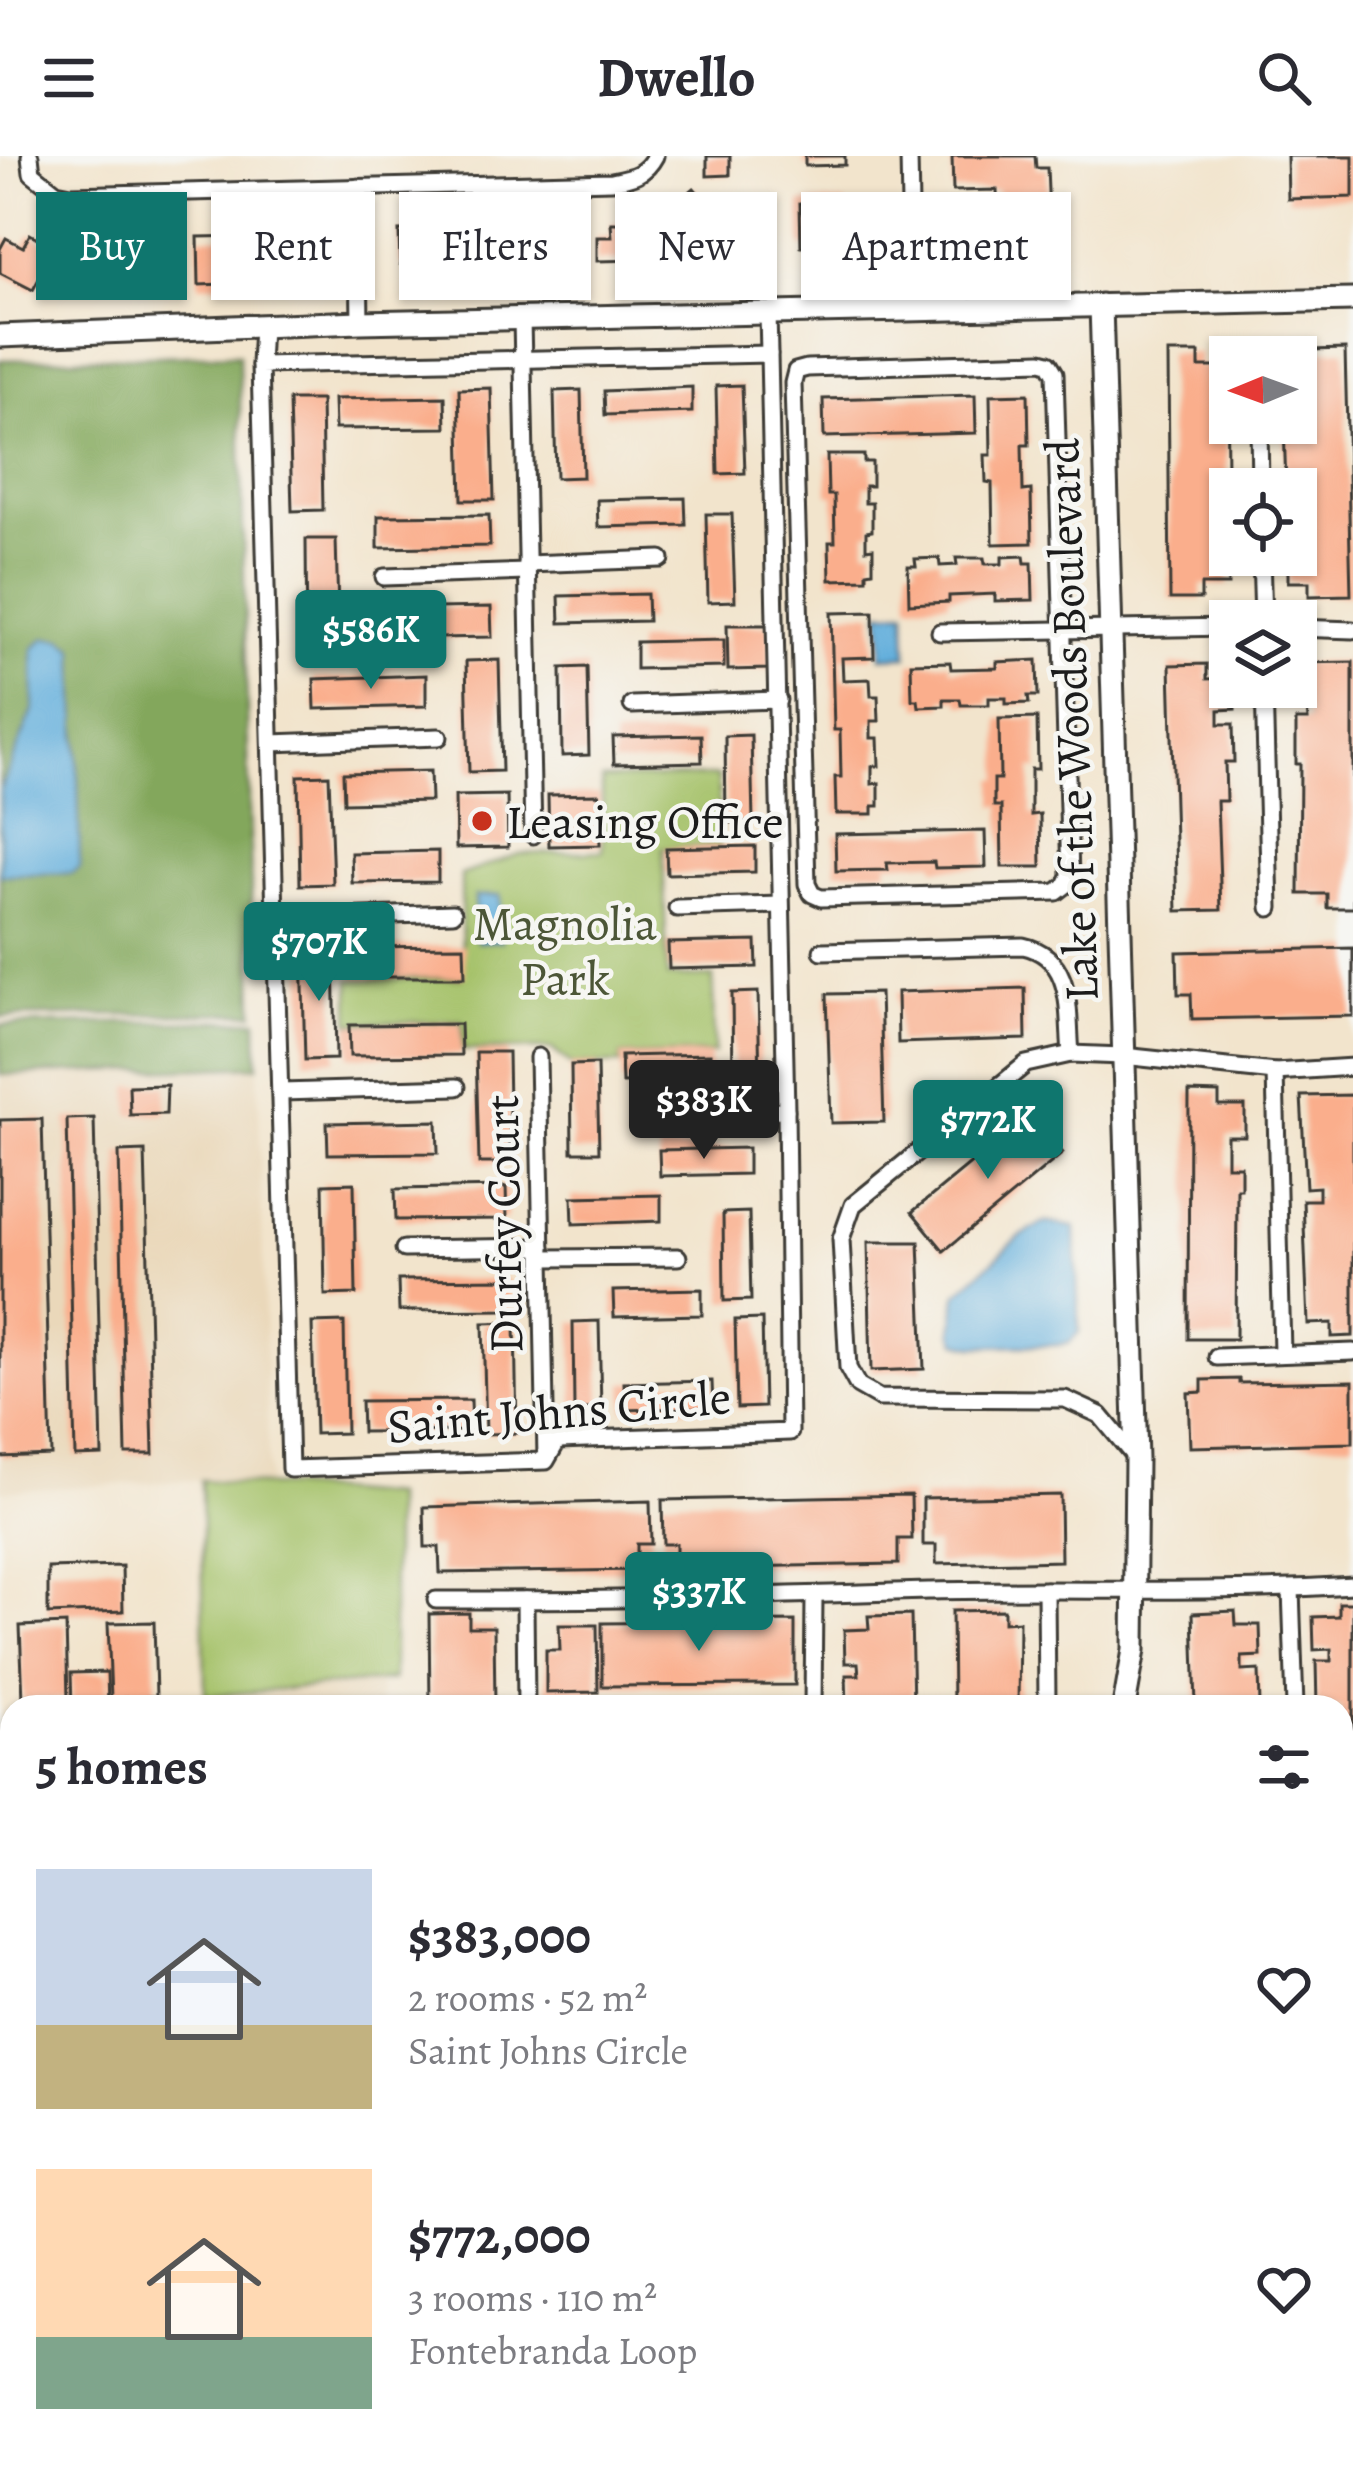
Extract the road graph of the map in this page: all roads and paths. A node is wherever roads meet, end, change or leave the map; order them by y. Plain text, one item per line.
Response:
1 (30, 156) edge
2 (909, 156) edge
3 (652, 162) edge
4 (358, 187) junction
5 (1353, 300) edge
6 (1101, 305) junction
7 (912, 309) junction
8 (768, 314) junction
9 (522, 319) junction
10 (360, 322) junction
11 (262, 326) junction
12 (0, 336) edge
13 (769, 355) junction
14 (523, 362) junction
15 (260, 365) junction
16 (662, 559) dead end
17 (527, 568) junction
18 (384, 577) dead end
19 (1063, 628) junction
20 (1209, 629) edge
21 (1317, 629) edge
22 (1353, 630) edge
23 (1110, 631) junction
24 (940, 632) dead end
25 (778, 700) junction
26 (632, 705) dead end
27 (1265, 708) edge
28 (440, 737) dead end
29 (272, 743) junction
30 (533, 835) dead end
31 (780, 905) junction
32 (676, 908) dead end
33 (1270, 908) dead end
34 (453, 913) dead end
35 (277, 919) junction
36 (822, 951) dead end
37 (1071, 1054) junction
38 (1124, 1056) junction
39 (538, 1058) dead end
40 (1353, 1067) edge
41 (1276, 1072) junction
42 (457, 1087) dead end
43 (281, 1092) junction
44 (786, 1110) junction
45 (643, 1113) dead end
46 (404, 1249) dead end
47 (543, 1252) junction
48 (678, 1256) dead end
49 (1282, 1352) junction
50 (1353, 1352) edge
51 (1217, 1357) dead end
52 (1136, 1459) junction
53 (546, 1461) junction
54 (1353, 1585) edge
55 (1137, 1589) junction
56 (1291, 1589) junction
57 (1046, 1590) junction
58 (814, 1597) junction
59 (436, 1600) dead end
60 (525, 1600) junction
61 (526, 1695) edge
62 (813, 1695) edge
63 (1047, 1695) edge
64 (1126, 1695) edge
65 (1295, 1695) edge

1 - 4 street
2 - 7 street
3 - 4 street
4 - 10 street
5 - 6 street
6 - 7 street
6 - 23 street, Lake of the Woods Boulevard
7 - 8 street
8 - 9 street
8 - 13 street, Saint Johns Circle
9 - 10 street
9 - 14 street
10 - 11 street
11 - 12 street
11 - 15 street, Saint Johns Circle
13 - 14 street
13 - 25 street, Saint Johns Circle
14 - 15 street
14 - 17 street
15 - 29 street, Saint Johns Circle
16 - 17 street
17 - 18 street
17 - 30 street
19 - 19 street
19 - 23 street
19 - 24 street
20 - 23 street
21 - 22 street
23 - 38 street, Lake of the Woods Boulevard
25 - 26 street
25 - 31 street, Saint Johns Circle
27 - 33 street
28 - 29 street
29 - 35 street, Saint Johns Circle
31 - 32 street
31 - 44 street, Saint Johns Circle
34 - 35 street
35 - 43 street, Saint Johns Circle
36 - 37 street
37 - 38 street
37 - 52 street
38 - 41 street
38 - 52 street, Lake of the Woods Boulevard
39 - 47 street, Durfey Court
40 - 41 street
41 - 49 street
42 - 43 street
43 - 53 street, Saint Johns Circle
44 - 45 street
44 - 53 street, Saint Johns Circle
46 - 47 street
47 - 48 street
47 - 53 street, Durfey Court
49 - 50 street
49 - 51 street
52 - 55 street, Lake of the Woods Boulevard
54 - 56 street
55 - 56 street
55 - 57 street
55 - 64 street, Lake of the Woods Boulevard
56 - 65 street
57 - 58 street
57 - 63 street
58 - 60 street
58 - 62 street
59 - 60 street
60 - 61 street

